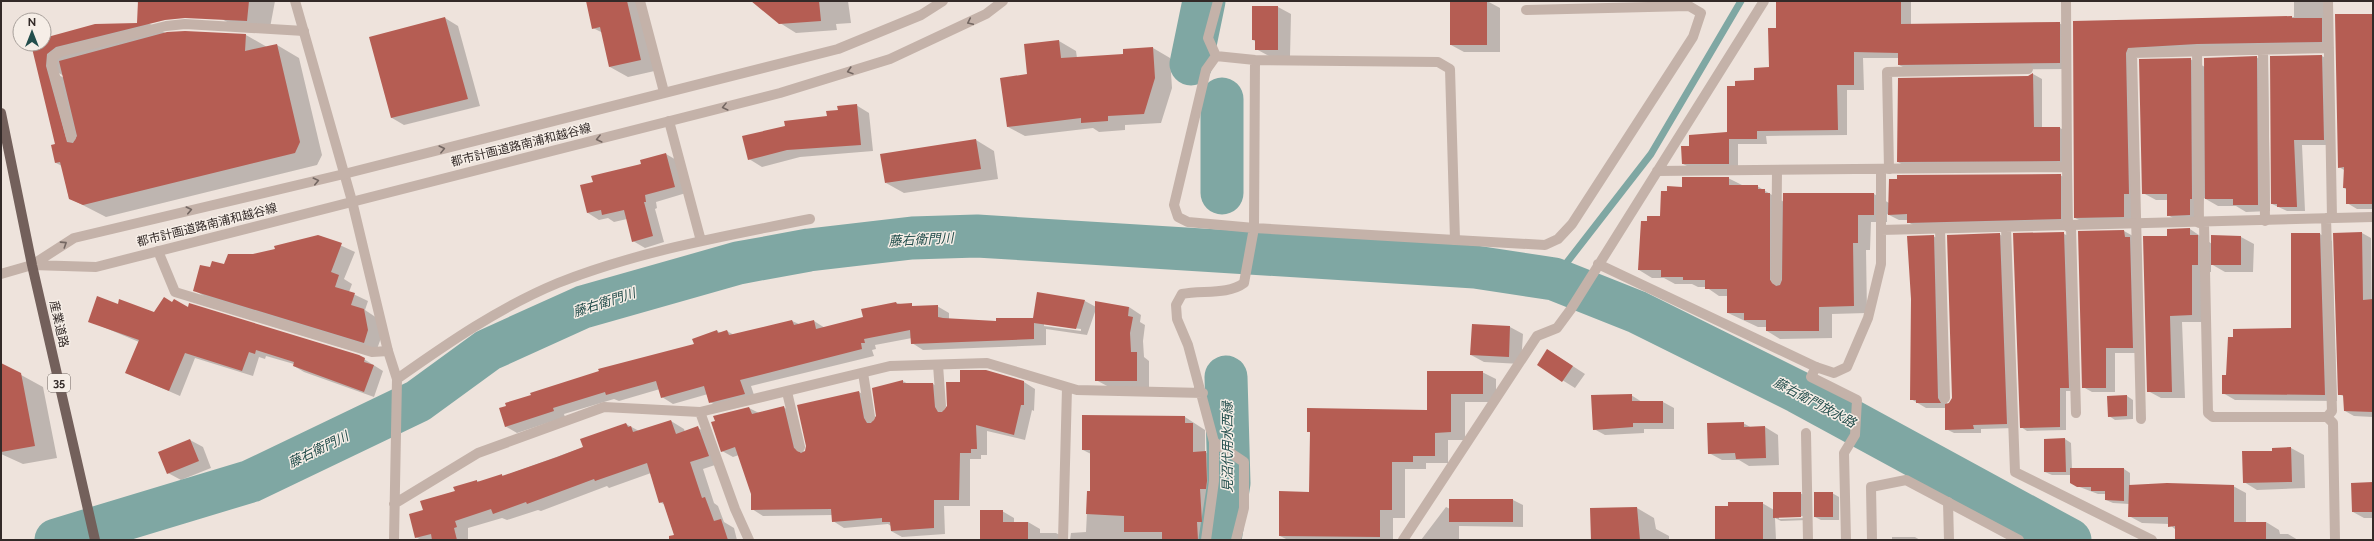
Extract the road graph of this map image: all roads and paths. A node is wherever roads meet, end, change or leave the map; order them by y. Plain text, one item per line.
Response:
1 (295, 1) edge
2 (640, 1) edge
3 (943, 1) edge
4 (1003, 1) edge
5 (1218, 1) edge
6 (1764, 1) edge
7 (2066, 1) edge
8 (2328, 1) edge
9 (1526, 10) dead end
10 (304, 31) junction
11 (2329, 48) junction
12 (2197, 50) junction
13 (2263, 50) junction
14 (1216, 56) junction
15 (1255, 60) junction
16 (2028, 69) dead end
17 (664, 92) junction
18 (1, 113) edge
19 (669, 121) junction
20 (71, 137) dead end
21 (2067, 167) junction
22 (1885, 169) junction
23 (1777, 170) junction
24 (1657, 171) junction
25 (344, 174) junction
26 (352, 201) junction
27 (2373, 217) edge
28 (2329, 218) junction
29 (810, 219) dead end
30 (2265, 221) junction
31 (2201, 223) junction
32 (2135, 224) junction
33 (2069, 227) junction
34 (2006, 228) junction
35 (1940, 229) junction
36 (1881, 230) junction
37 (1254, 232) junction
38 (1455, 240) junction
39 (701, 241) junction
40 (158, 251) junction
41 (1598, 264) junction
42 (32, 265) junction
43 (1, 274) edge
44 (1776, 280) dead end
45 (388, 351) junction
46 (938, 365) junction
47 (1816, 368) junction
48 (863, 373) junction
49 (397, 379) junction
50 (1067, 388) junction
51 (787, 392) junction
52 (1203, 393) junction
53 (1944, 398) dead end
54 (941, 406) dead end
55 (700, 412) junction
56 (2076, 413) dead end
57 (870, 417) dead end
58 (2327, 417) junction
59 (2140, 419) dead end
60 (1806, 433) dead end
61 (1214, 442) junction
62 (800, 447) dead end
63 (1948, 502) junction
64 (394, 504) junction
65 (95, 540) edge
66 (394, 540) edge
67 (749, 540) edge
68 (1063, 540) edge
69 (1206, 540) edge
70 (1236, 540) edge
71 (1403, 540) edge
72 (1808, 540) edge
73 (1846, 540) edge
74 (1872, 540) edge
75 (1949, 540) edge
76 (2020, 540) edge
77 (2152, 540) edge
78 (2335, 540) edge

1 - 10 street
2 - 17 street
3 - 17 street, 都市計画道路南浦和越谷線
4 -> 19 street, 都市計画道路南浦和越谷線
5 - 14 street
6 - 24 street
7 - 21 street
8 - 11 street
9 - 38 street
10 - 20 street
10 - 25 street
11 - 13 street
11 - 28 street
12 - 13 street
12 - 31 street
12 - 32 street
13 - 30 street
14 - 15 street
14 - 37 street
15 - 37 street
15 - 38 street
16 - 22 street
25 -> 17 street, 都市計画道路南浦和越谷線
18 - 42 main road, 産業道路 / 35
19 -> 26 street, 都市計画道路南浦和越谷線
19 - 39 street
21 - 22 street
21 - 33 street
22 - 23 street
22 - 36 street
23 - 24 street
23 - 44 street
24 - 41 street
25 - 26 street
42 -> 25 street, 都市計画道路南浦和越谷線
26 - 40 street, 都市計画道路南浦和越谷線
26 - 45 street
27 - 28 street
28 - 30 street
28 - 58 street
29 - 39 street
30 - 31 street
31 - 32 street
31 - 58 street
32 - 33 street
32 - 59 street
33 - 34 street
33 - 56 street
34 - 35 street
34 - 77 street
35 - 36 street
35 - 53 street
36 - 47 street
37 - 38 street
37 - 52 street
39 - 49 street
40 - 42 street, 都市計画道路南浦和越谷線
40 - 45 street
41 - 47 street
41 - 71 street
42 - 43 street, 都市計画道路南浦和越谷線
42 - 65 main road, 産業道路 / 35
45 - 49 street
46 - 48 street
46 - 50 street
46 - 54 street
47 - 73 street
48 - 51 street
48 - 57 street
49 - 64 street
50 - 52 street
50 - 68 street
51 - 55 street
51 - 62 street
52 - 61 street
55 - 64 street
55 - 67 street
58 - 78 street
60 - 72 street
61 - 69 street
61 - 70 street
63 - 74 street
63 - 75 street
63 - 76 street
64 - 66 street

